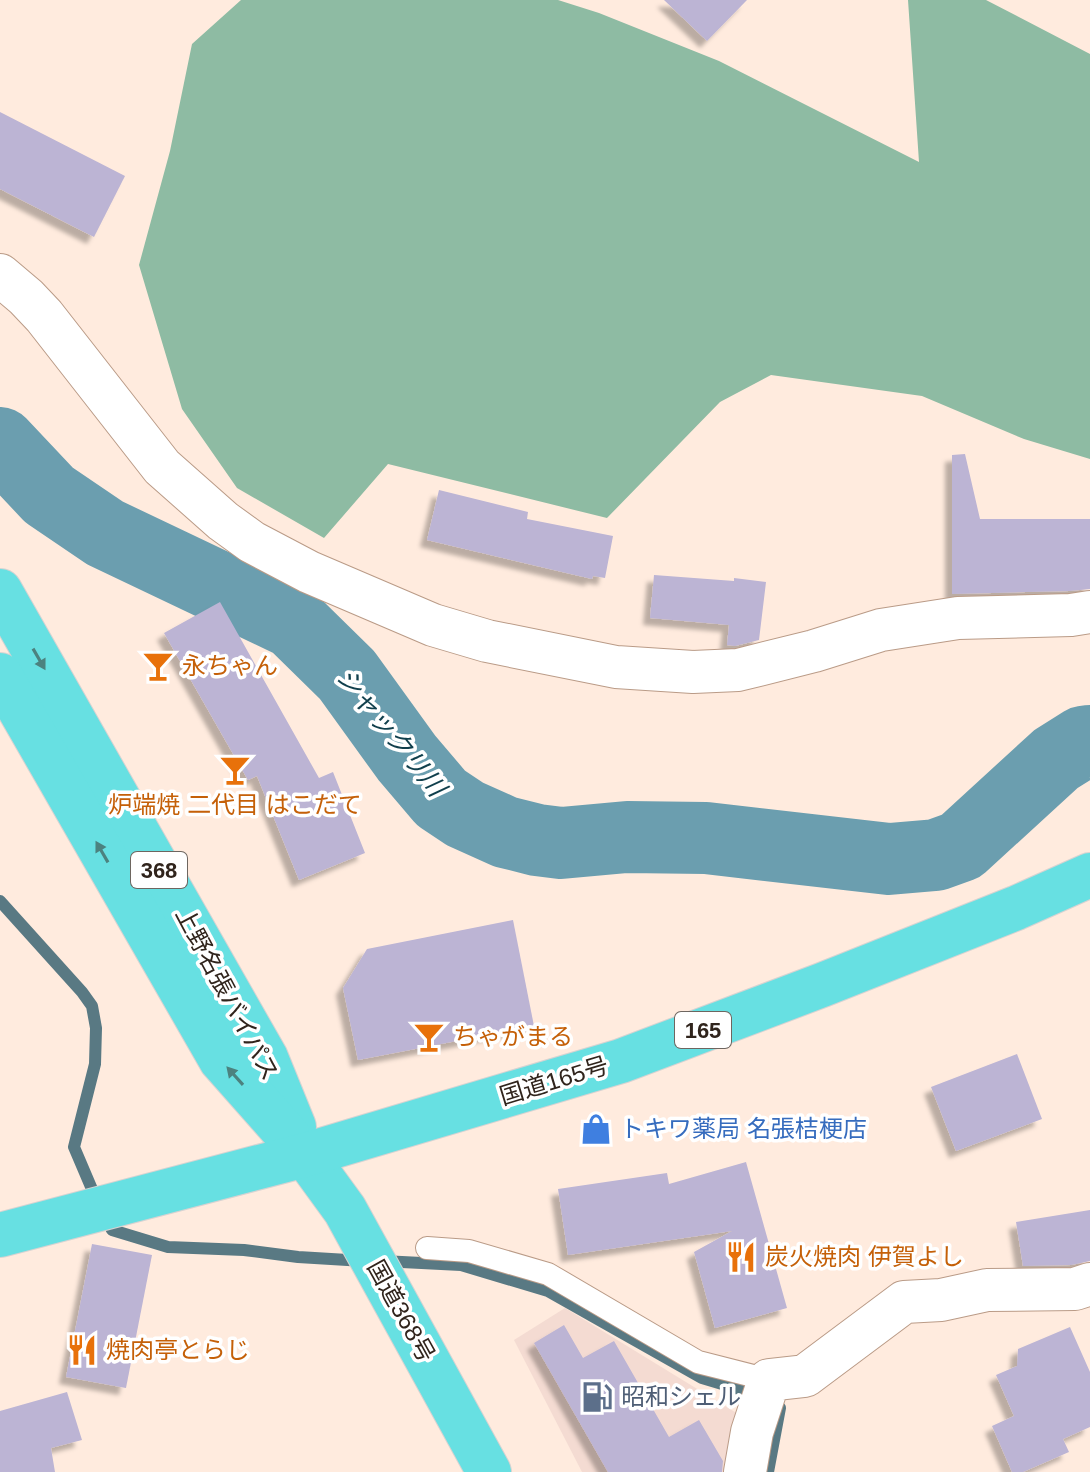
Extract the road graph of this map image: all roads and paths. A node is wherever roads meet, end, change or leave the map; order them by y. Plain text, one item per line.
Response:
1 (0, 275) edge
2 (0, 591) edge
3 (1090, 612) edge
4 (0, 675) edge
5 (1090, 875) edge
6 (305, 1155) junction
7 (0, 1235) edge
8 (427, 1248) dead end
9 (1090, 1284) edge
10 (768, 1383) junction
11 (748, 1452) edge
12 (489, 1472) edge

1 - 3 street
2 -> 6 highway, 上野名張バイパス / 368
6 -> 4 highway, 上野名張バイパス / 368
5 - 6 highway, 国道165号 / 165
6 - 7 highway, 国道165号 / 165
6 - 12 highway, 国道368号 / 368
8 - 10 lane
9 - 10 street
10 - 11 street

